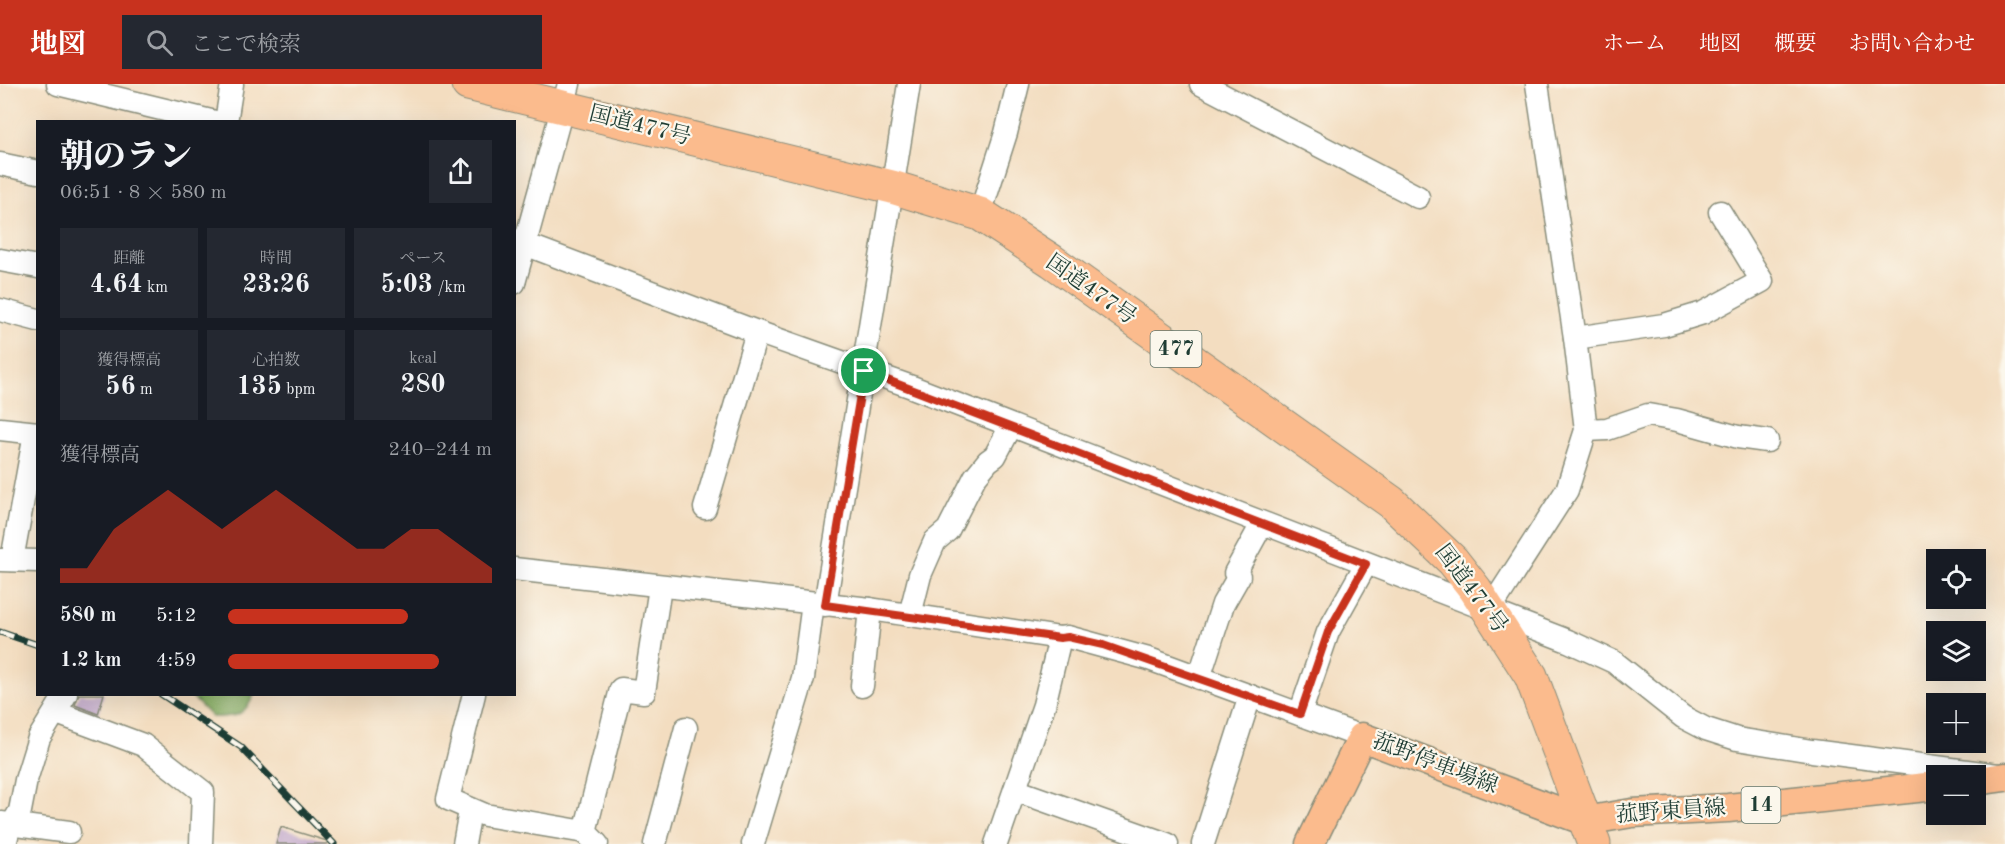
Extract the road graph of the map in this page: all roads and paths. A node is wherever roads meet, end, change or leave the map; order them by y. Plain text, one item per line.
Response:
1 (58, 84) edge
2 (232, 84) edge
3 (468, 84) edge
4 (909, 84) edge
5 (1018, 84) edge
6 (1201, 84) edge
7 (1537, 84) edge
8 (566, 95) edge
9 (207, 120) edge
10 (226, 120) edge
11 (0, 164) edge
12 (36, 172) edge
13 (892, 187) junction
14 (1419, 197) dead end
15 (1720, 212) dead end
16 (980, 214) junction
17 (519, 241) edge
18 (0, 260) edge
19 (516, 266) edge
20 (36, 267) edge
21 (0, 310) edge
22 (36, 319) edge
23 (757, 332) junction
24 (1575, 338) junction
25 (864, 371) junction
26 (1011, 426) junction
27 (0, 429) edge
28 (1586, 430) junction
29 (36, 433) edge
30 (1767, 441) dead end
31 (705, 508) dead end
32 (1262, 524) junction
33 (6, 560) edge
34 (36, 561) edge
35 (1366, 564) junction
36 (516, 569) edge
37 (660, 587) junction
38 (819, 604) junction
39 (870, 609) junction
40 (1490, 611) junction
41 (910, 615) junction
42 (1060, 638) junction
43 (1199, 678) junction
44 (862, 686) dead end
45 (474, 696) edge
46 (1250, 696) junction
47 (61, 704) edge
48 (1300, 714) junction
49 (686, 728) dead end
50 (1362, 737) junction
51 (2005, 776) edge
52 (1986, 779) edge
53 (1926, 787) edge
54 (1015, 790) junction
55 (470, 811) junction
56 (6, 830) edge
57 (69, 832) dead end
58 (1590, 833) edge
59 (591, 838) edge
60 (1132, 838) edge
61 (201, 844) edge
62 (464, 844) edge
63 (655, 844) edge
64 (753, 844) edge
65 (996, 844) edge
66 (1167, 844) edge
67 (1203, 844) edge
68 (1310, 844) edge

1 - 9 street
2 - 10 street
3 - 8 highway, 国道477号 / 477
4 - 13 street
5 - 16 street
6 - 14 street
7 - 24 street
8 - 13 highway, 国道477号 / 477
8 - 17 street
11 - 12 street
13 - 16 highway, 国道477号 / 477
13 - 25 street
15 - 24 street
16 - 40 highway, 国道477号 / 477
17 - 19 street
17 - 23 street
18 - 20 street
21 - 22 street
23 - 25 street
23 - 31 street
24 - 28 street
25 - 26 street
25 - 38 street
26 - 32 street
26 - 41 street
27 - 29 street
28 - 30 street
28 - 40 street
29 - 33 street
32 - 35 street
32 - 43 street
33 - 34 street
35 - 40 street
35 - 48 street
36 - 37 street
37 - 38 street
37 - 59 street
38 - 39 street
38 - 64 street
39 - 41 street
39 - 44 street
40 - 51 street
40 - 58 highway, 国道477号 / 477
41 - 42 street
42 - 43 street
42 - 54 street
43 - 46 street
45 - 55 street
46 - 48 street
46 - 67 street
47 - 56 street
47 - 61 street
48 - 50 street
49 - 63 street
50 - 58 main road, 菰野停車場線
50 - 68 main road, 菰野停車場線
51 - 52 main road
53 - 58 main road, 菰野東員線 / 14
54 - 60 street
54 - 65 street
55 - 59 street
55 - 62 street
56 - 57 street
60 - 66 street

